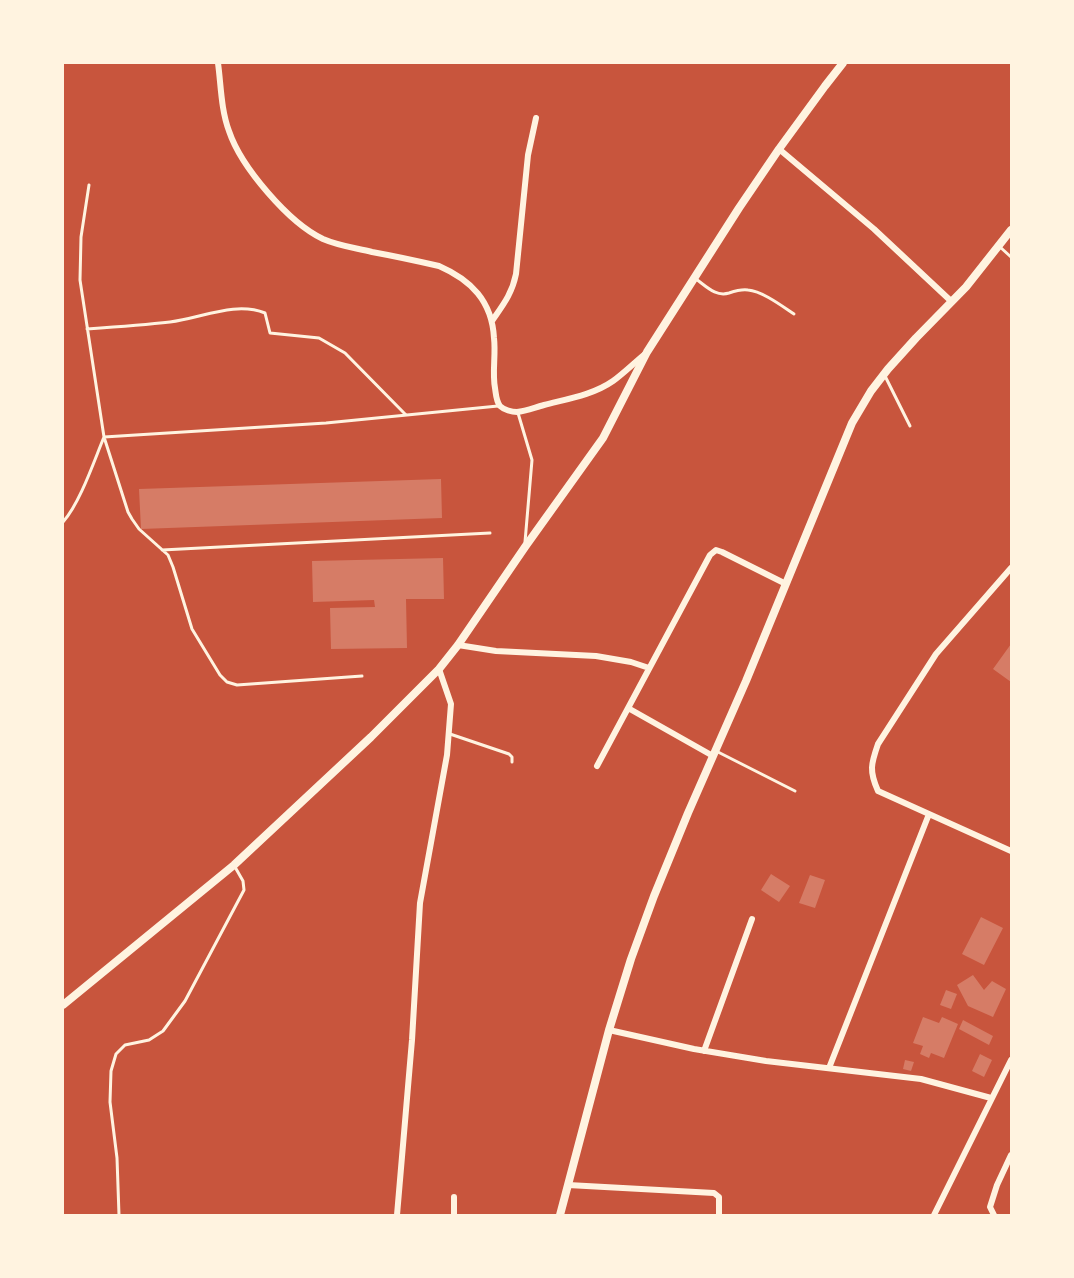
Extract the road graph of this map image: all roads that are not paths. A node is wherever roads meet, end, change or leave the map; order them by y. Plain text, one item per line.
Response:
1 (218, 63) edge
2 (843, 63) edge
3 (536, 118) dead end
4 (779, 149) junction
5 (89, 185) dead end
6 (1011, 230) edge
7 (999, 246) junction
8 (1011, 257) edge
9 (695, 278) junction
10 (952, 302) junction
11 (794, 314) dead end
12 (492, 321) junction
13 (87, 329) junction
14 (647, 352) junction
15 (884, 375) junction
16 (500, 406) junction
17 (517, 412) junction
18 (406, 415) junction
19 (910, 426) dead end
20 (104, 437) junction
21 (63, 522) edge
22 (490, 533) dead end
23 (525, 547) junction
24 (162, 550) junction
25 (1011, 568) edge
26 (786, 584) junction
27 (458, 645) junction
28 (650, 668) junction
29 (439, 669) junction
30 (362, 676) dead end
31 (628, 708) junction
32 (449, 734) junction
33 (714, 753) junction
34 (512, 762) dead end
35 (597, 766) dead end
36 (795, 791) dead end
37 (929, 814) junction
38 (1011, 851) edge
39 (234, 865) junction
40 (752, 919) dead end
41 (63, 1005) edge
42 (609, 1030) junction
43 (704, 1051) junction
44 (1011, 1060) edge
45 (829, 1068) junction
46 (991, 1098) junction
47 (1011, 1155) edge
48 (568, 1185) junction
49 (454, 1197) dead end
50 (119, 1215) edge
51 (397, 1215) edge
52 (453, 1215) edge
53 (560, 1215) edge
54 (719, 1215) edge
55 (934, 1215) edge
56 (994, 1215) edge

1 - 12 street
2 - 4 street
3 - 12 street
4 - 9 street
4 - 10 street
5 - 13 lane
6 - 7 street
7 - 8 lane
7 - 10 street
9 - 11 lane
9 - 14 street
10 - 15 street
12 - 16 street
13 - 18 lane
13 - 20 lane
14 - 17 street
14 - 23 street
15 - 19 lane
15 - 26 street
16 - 17 street
16 - 18 lane
17 - 23 lane
18 - 20 lane
20 - 21 lane
20 - 24 lane
22 - 24 lane
23 - 27 street
24 - 30 lane
25 - 37 street
26 - 28 street
26 - 33 street
27 - 28 street
27 - 29 street
28 - 31 street
29 - 32 street
29 - 39 street
31 - 33 street
31 - 35 street
32 - 34 lane
32 - 51 street
33 - 36 lane
33 - 42 street
37 - 38 street
37 - 45 street
39 - 41 street
39 - 50 lane
40 - 43 street
42 - 43 street
42 - 48 street
43 - 45 street
44 - 46 street
45 - 46 street
46 - 55 street
47 - 56 street
48 - 53 street
48 - 54 street
49 - 52 street

